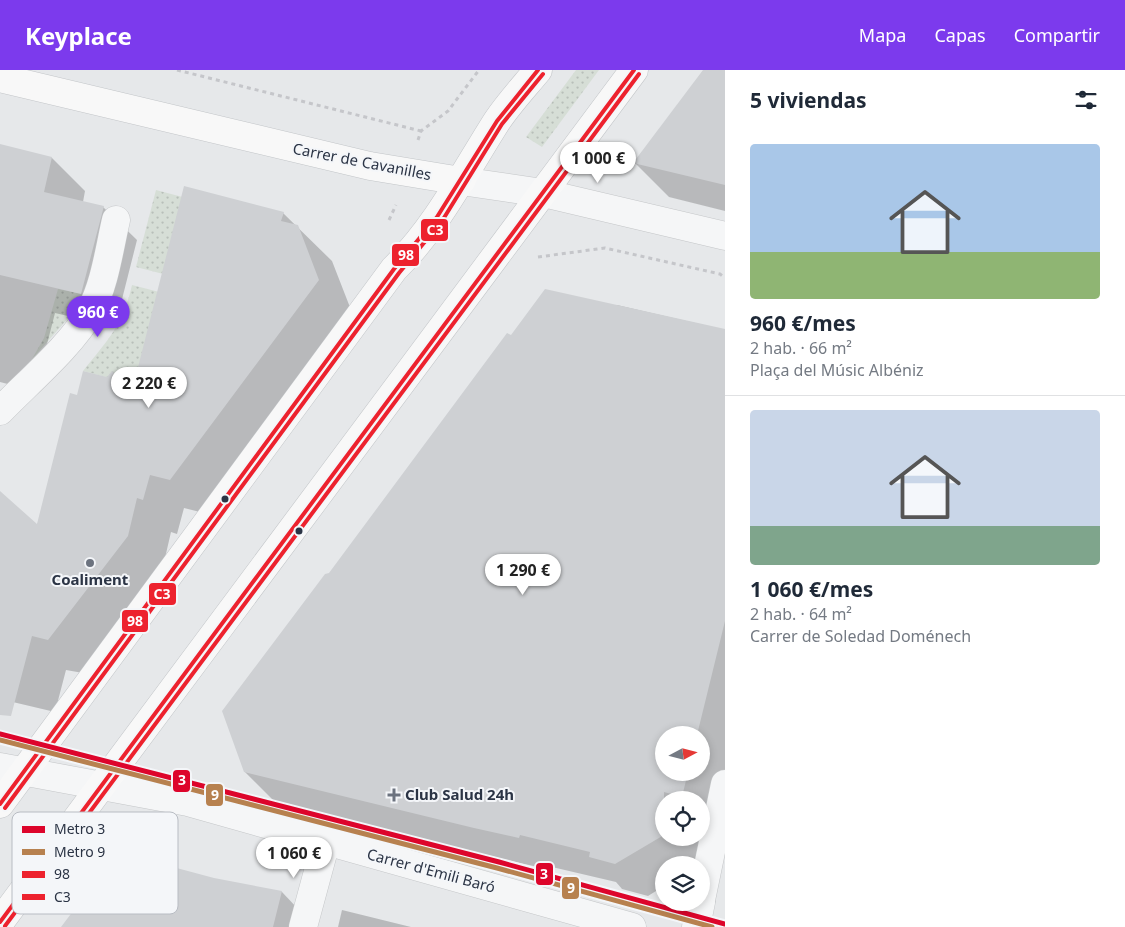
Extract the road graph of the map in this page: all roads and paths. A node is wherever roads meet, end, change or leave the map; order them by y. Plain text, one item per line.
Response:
1 (177, 70) edge
2 (479, 70) edge
3 (538, 70) edge
4 (634, 70) edge
5 (0, 78) edge
6 (461, 180) junction
7 (543, 193) junction
8 (116, 220) dead end
9 (725, 236) edge
10 (536, 257) dead end
11 (725, 278) edge
12 (0, 411) edge
13 (12, 770) edge
14 (725, 784) edge
15 (101, 787) junction
16 (0, 804) edge
17 (82, 812) edge
18 (326, 842) junction
19 (710, 857) edge
20 (12, 906) edge
21 (699, 911) edge
22 (0, 922) edge
23 (303, 927) edge
24 (632, 927) edge
25 (696, 927) edge

1 - 2 path
3 - 6 main road
4 - 7 main road
5 - 6 main road, Carrer de Cavanilles
6 - 7 street, Carrer de Cavanilles
6 - 13 main road
7 - 9 street, Carrer de Cavanilles
7 - 15 main road
8 - 12 street
10 - 11 path
13 - 15 street, Carrer d'Emili Baró
13 - 16 main road
14 - 19 street
15 - 17 main road
15 - 18 street, Carrer d'Emili Baró
18 - 23 street
18 - 24 street, Carrer d'Emili Baró
20 - 22 main road
21 - 25 street

